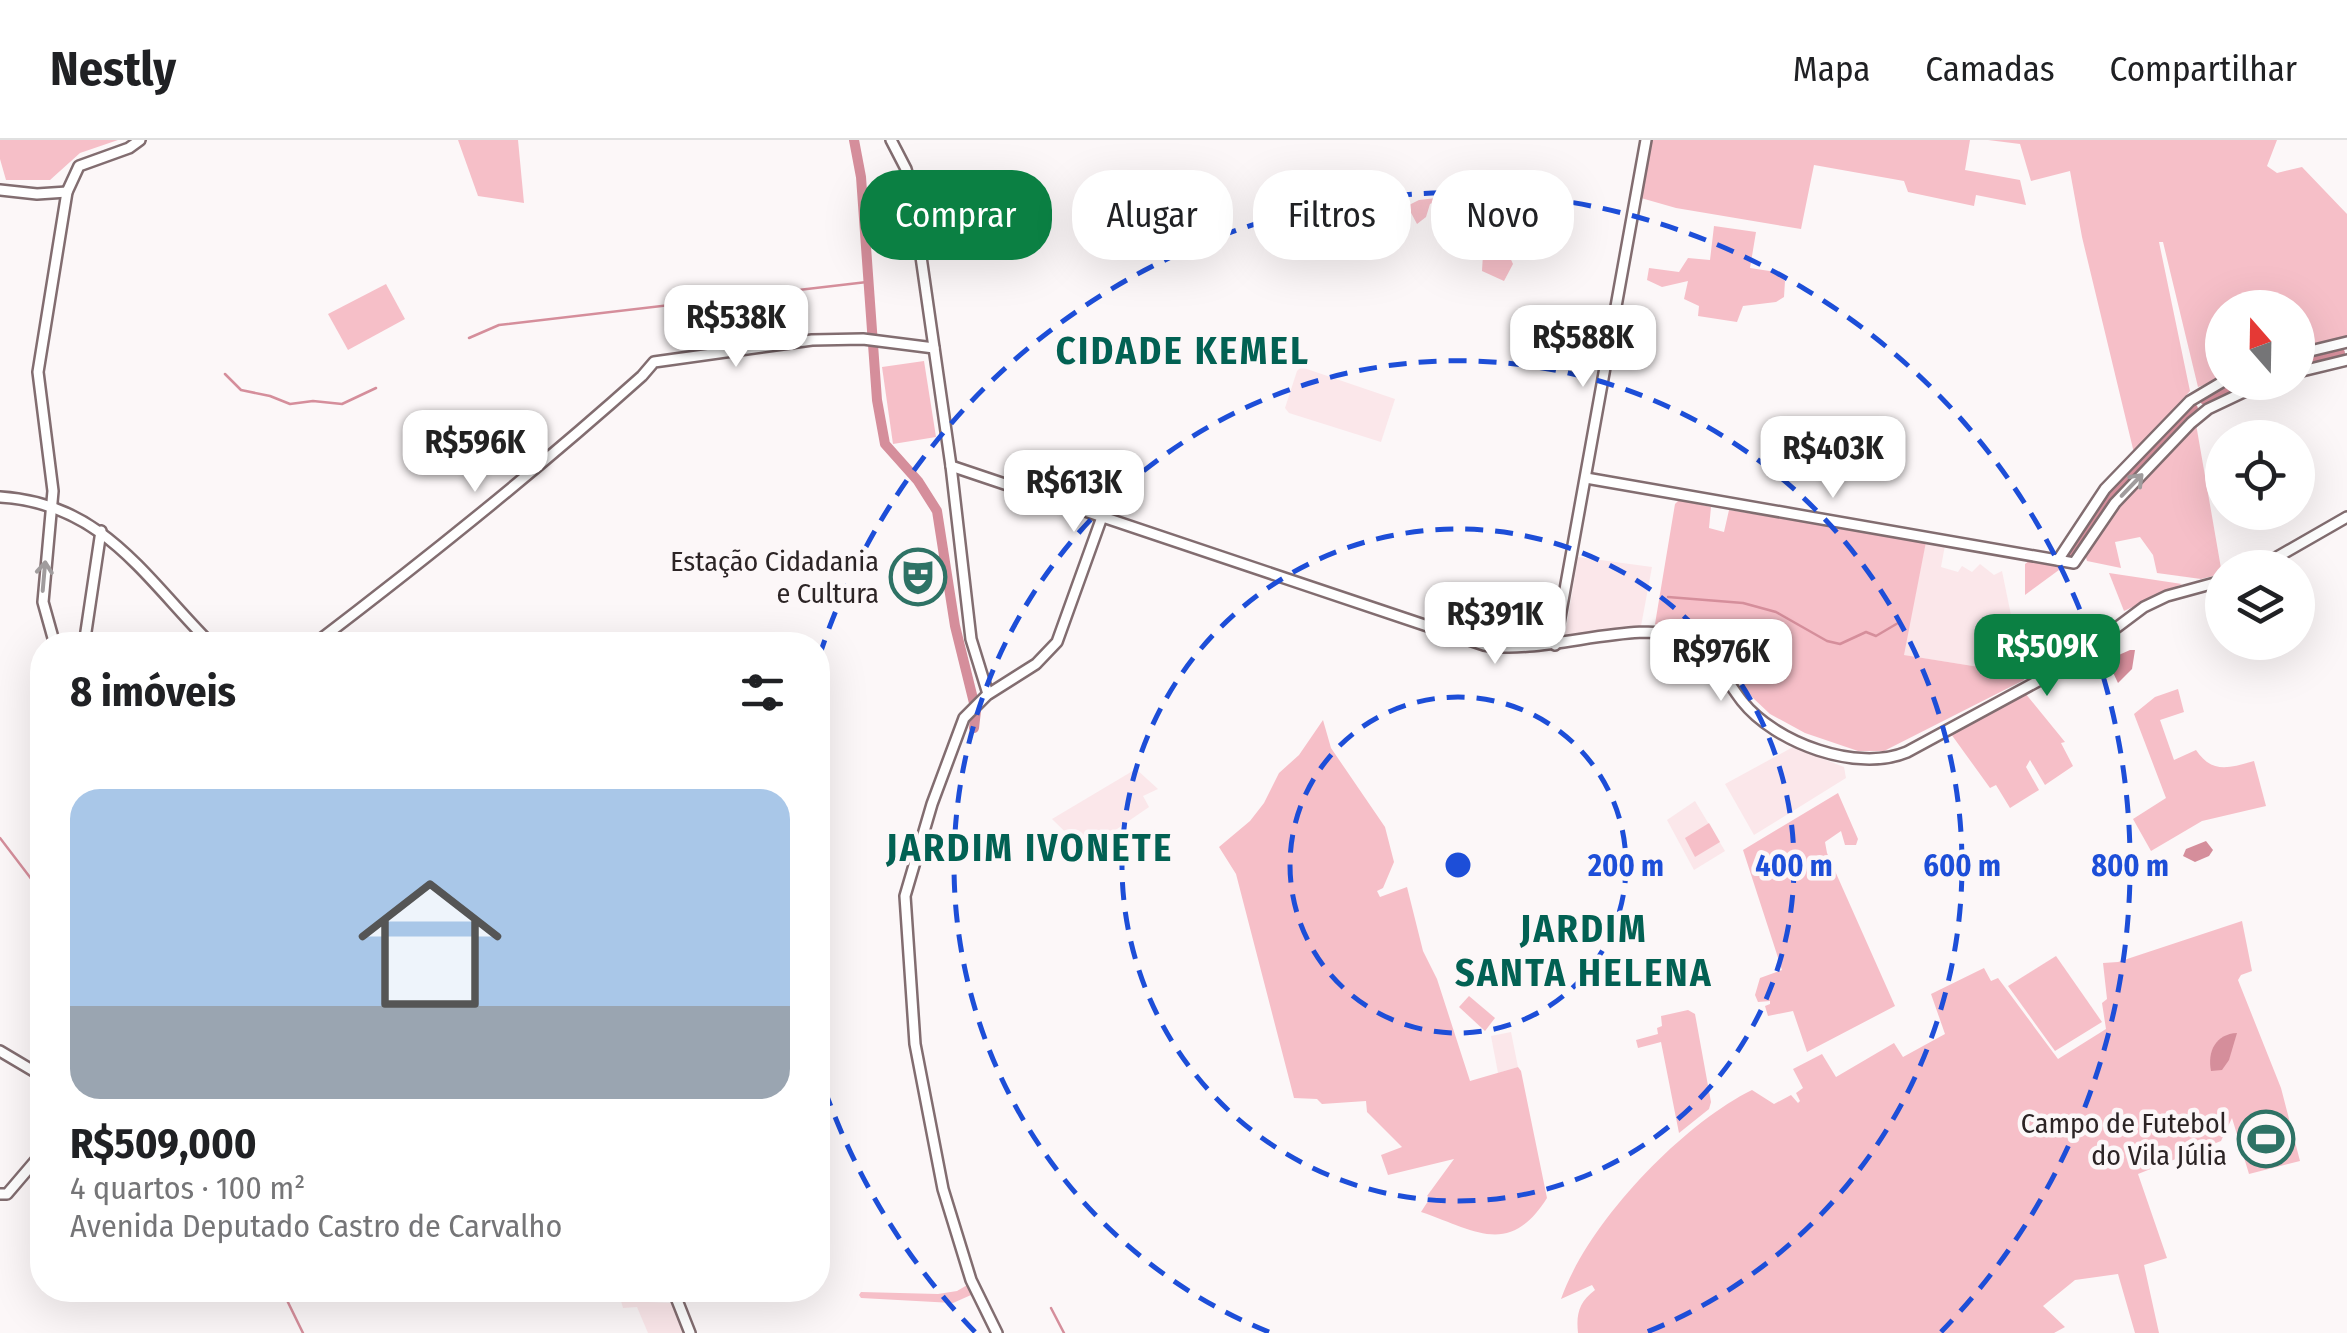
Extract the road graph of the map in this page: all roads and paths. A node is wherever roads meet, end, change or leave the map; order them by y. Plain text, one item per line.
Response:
1 (140, 140) edge
2 (891, 140) edge
3 (1646, 140) edge
4 (0, 190) edge
5 (67, 192) junction
6 (2347, 342) edge
7 (934, 348) junction
8 (2315, 350) edge
9 (2347, 360) edge
10 (2315, 368) edge
11 (2205, 392) edge
12 (2227, 400) edge
13 (951, 466) junction
14 (1586, 478) junction
15 (0, 497) edge
16 (53, 506) junction
17 (1102, 517) junction
18 (2347, 517) edge
19 (102, 531) junction
20 (2289, 550) edge
21 (2058, 560) junction
22 (2205, 586) edge
23 (51, 632) edge
24 (86, 632) edge
25 (199, 632) edge
26 (331, 632) edge
27 (1555, 645) junction
28 (988, 694) junction
29 (0, 1051) edge
30 (30, 1069) edge
31 (30, 1167) edge
32 (0, 1194) edge
33 (678, 1302) edge
34 (690, 1333) edge
35 (997, 1333) edge

1 - 5 street
2 - 7 street
3 - 14 street
4 - 5 street
5 - 16 street
6 - 8 street
7 - 13 street
7 - 26 street
9 - 10 street
11 - 21 street
21 -> 12 street
13 - 17 street
13 - 28 street
14 - 21 street
14 - 27 street
15 - 16 street
16 - 19 street
23 -> 16 street
17 - 27 street
17 - 28 street
18 - 20 street
19 - 24 street
19 - 25 street
22 - 27 street
28 - 35 street
29 - 30 street
31 - 32 street
33 - 34 street

